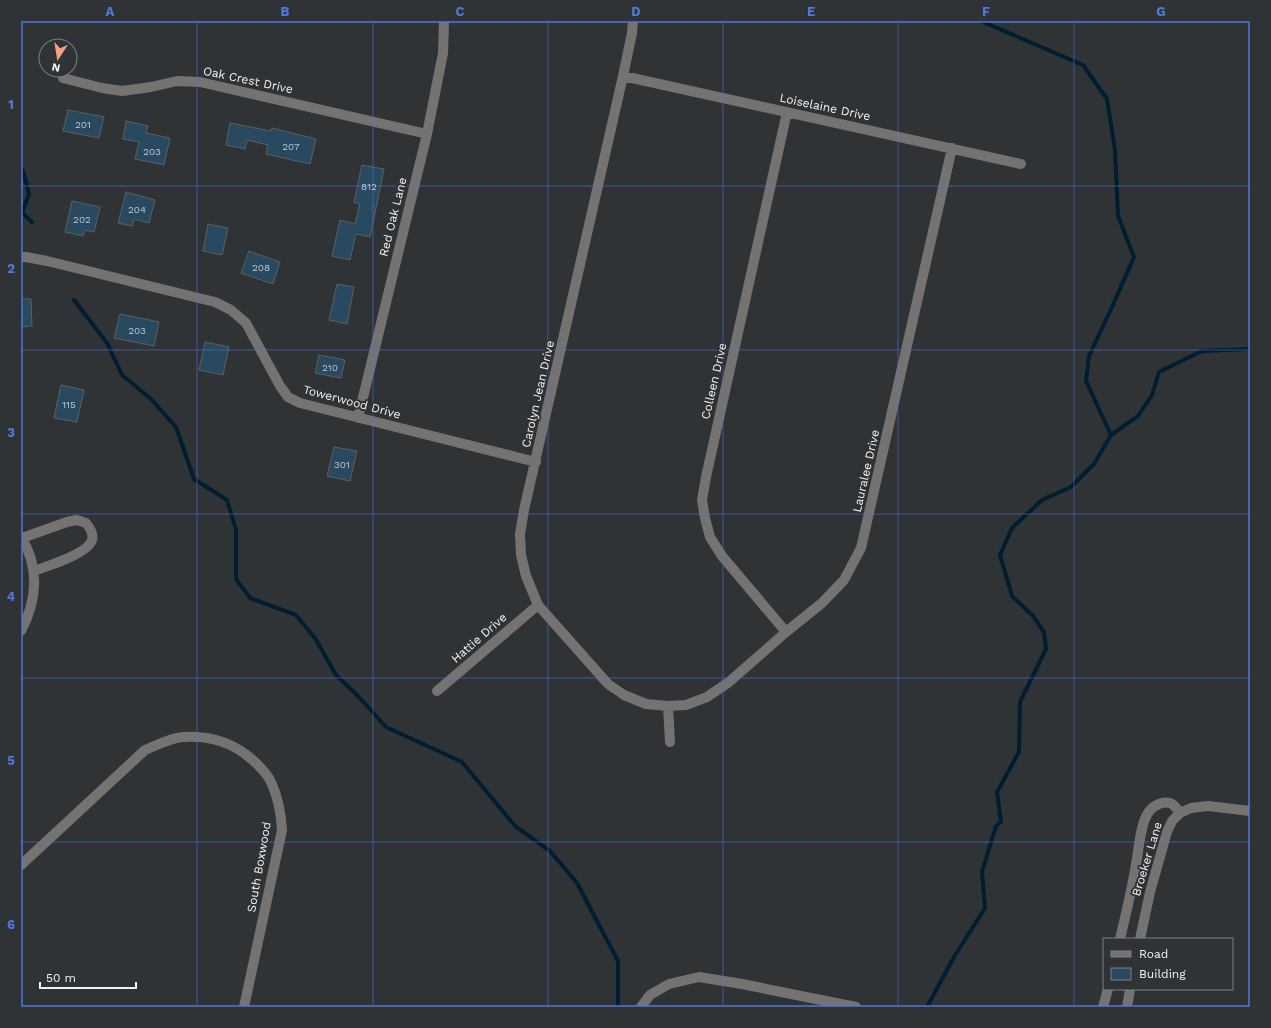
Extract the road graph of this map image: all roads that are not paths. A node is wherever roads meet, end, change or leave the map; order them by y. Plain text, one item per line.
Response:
1 (444, 21) edge
2 (633, 21) edge
3 (623, 76) junction
4 (64, 78) dead end
5 (787, 112) junction
6 (426, 134) junction
7 (952, 148) junction
8 (1021, 164) dead end
9 (21, 257) edge
10 (358, 418) junction
11 (536, 462) junction
12 (22, 538) edge
13 (34, 571) junction
14 (538, 605) junction
15 (21, 631) edge
16 (786, 632) junction
17 (437, 692) dead end
18 (668, 706) junction
19 (670, 742) dead end
20 (1250, 811) edge
21 (1180, 813) junction
22 (21, 865) edge
23 (1120, 938) edge
24 (1140, 938) edge
25 (1108, 990) edge
26 (1130, 990) edge
27 (244, 1007) edge
28 (641, 1007) edge
29 (856, 1007) edge
30 (1103, 1007) edge
31 (1127, 1007) edge

1 - 6 street, Red Oak Lane
2 - 3 street, Carolyn Jean Drive
3 - 5 street, Loiselaine Drive
3 - 11 street, Carolyn Jean Drive
4 - 6 street, Oak Crest Drive
5 - 7 street, Loiselaine Drive
5 - 16 street, Colleen Drive
6 - 10 street, Red Oak Lane
7 - 8 street, Loiselaine Drive
7 - 16 street, Lauralee Drive
9 - 10 street, Towerwood Drive
10 - 11 street, Towerwood Drive
11 - 14 street, Carolyn Jean Drive
12 - 13 street
12 - 13 street
13 - 15 street
14 - 17 street, Hattie Drive
14 - 18 street, Carolyn Jean Drive
16 - 18 street, Lauralee Drive
18 - 19 street
20 - 21 street
21 - 23 street
21 - 24 street, Broeker Lane
22 - 27 street, South Boxwood
25 - 30 street
26 - 31 street
28 - 29 street

